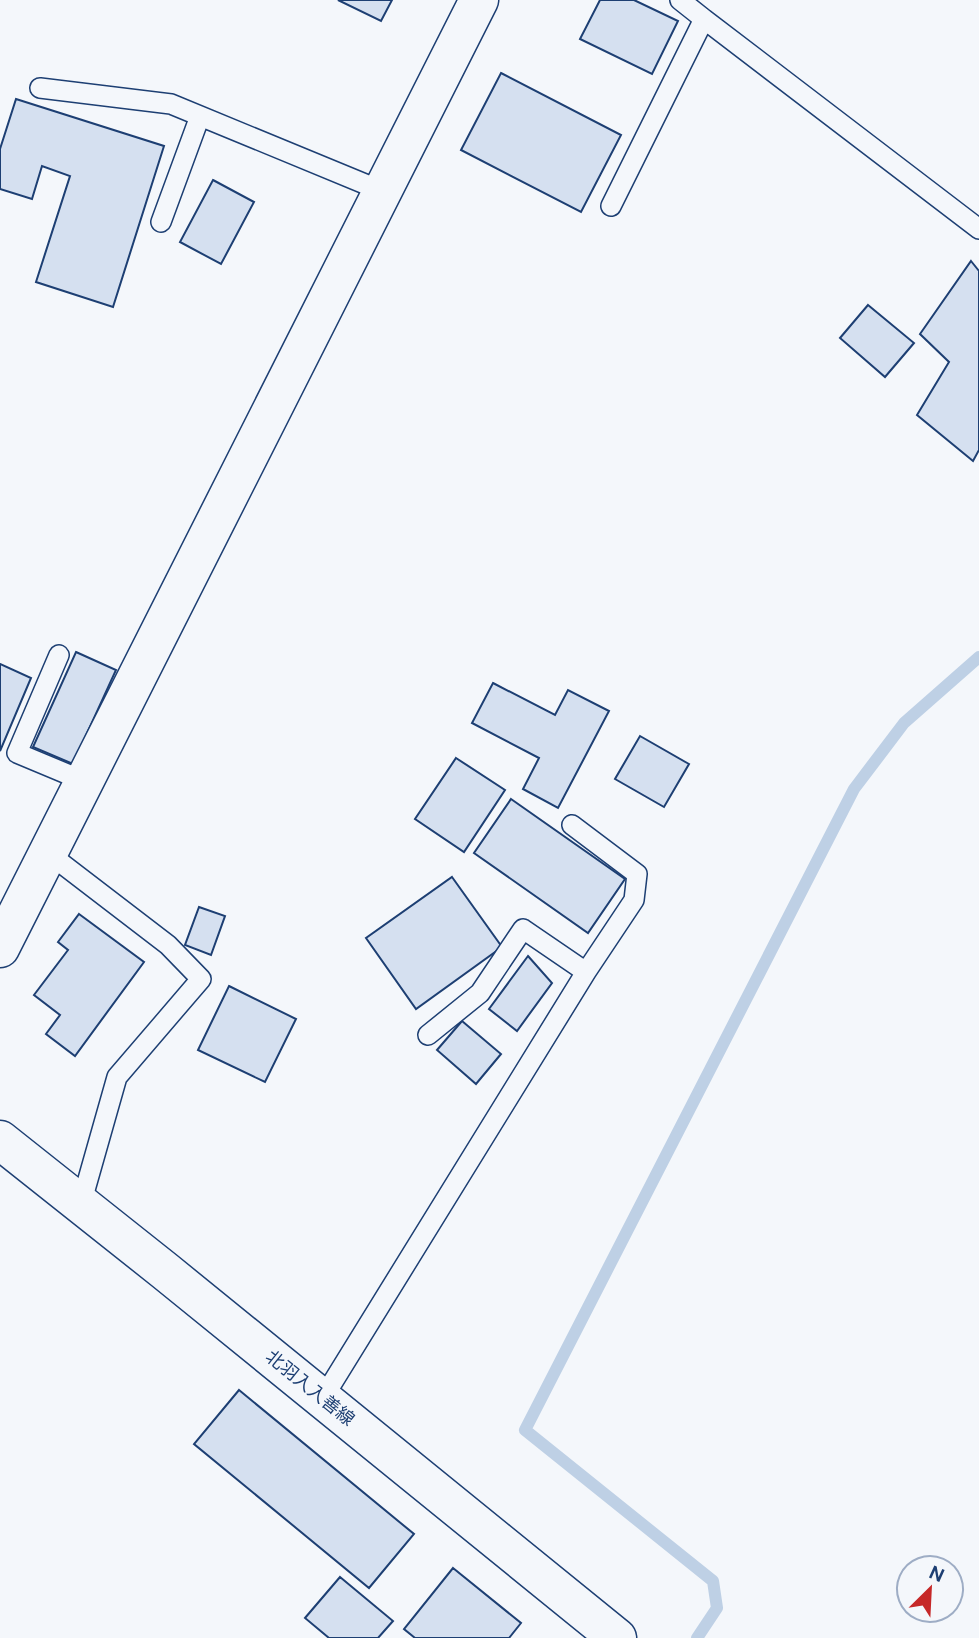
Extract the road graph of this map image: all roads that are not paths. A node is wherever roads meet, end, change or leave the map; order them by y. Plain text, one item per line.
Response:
1 (478, 0) edge
2 (680, 0) edge
3 (704, 19) junction
4 (40, 88) dead end
5 (200, 116) junction
6 (382, 191) junction
7 (611, 206) dead end
8 (161, 222) dead end
9 (979, 229) edge
10 (60, 655) dead end
11 (84, 781) junction
12 (572, 825) dead end
13 (48, 853) junction
14 (0, 948) edge
15 (586, 972) junction
16 (428, 1035) dead end
17 (0, 1140) edge
18 (82, 1204) junction
19 (323, 1398) junction
20 (617, 1638) edge

1 - 6 street
2 - 3 lane
3 - 7 lane
3 - 9 lane
4 - 5 lane
5 - 6 lane
5 - 8 lane
6 - 11 street
10 - 11 lane
11 - 13 street
12 - 15 lane
13 - 14 street
13 - 18 lane
15 - 16 lane
15 - 19 lane
17 - 18 street, 北羽入入善線
18 - 19 street, 北羽入入善線
19 - 20 street, 北羽入入善線

